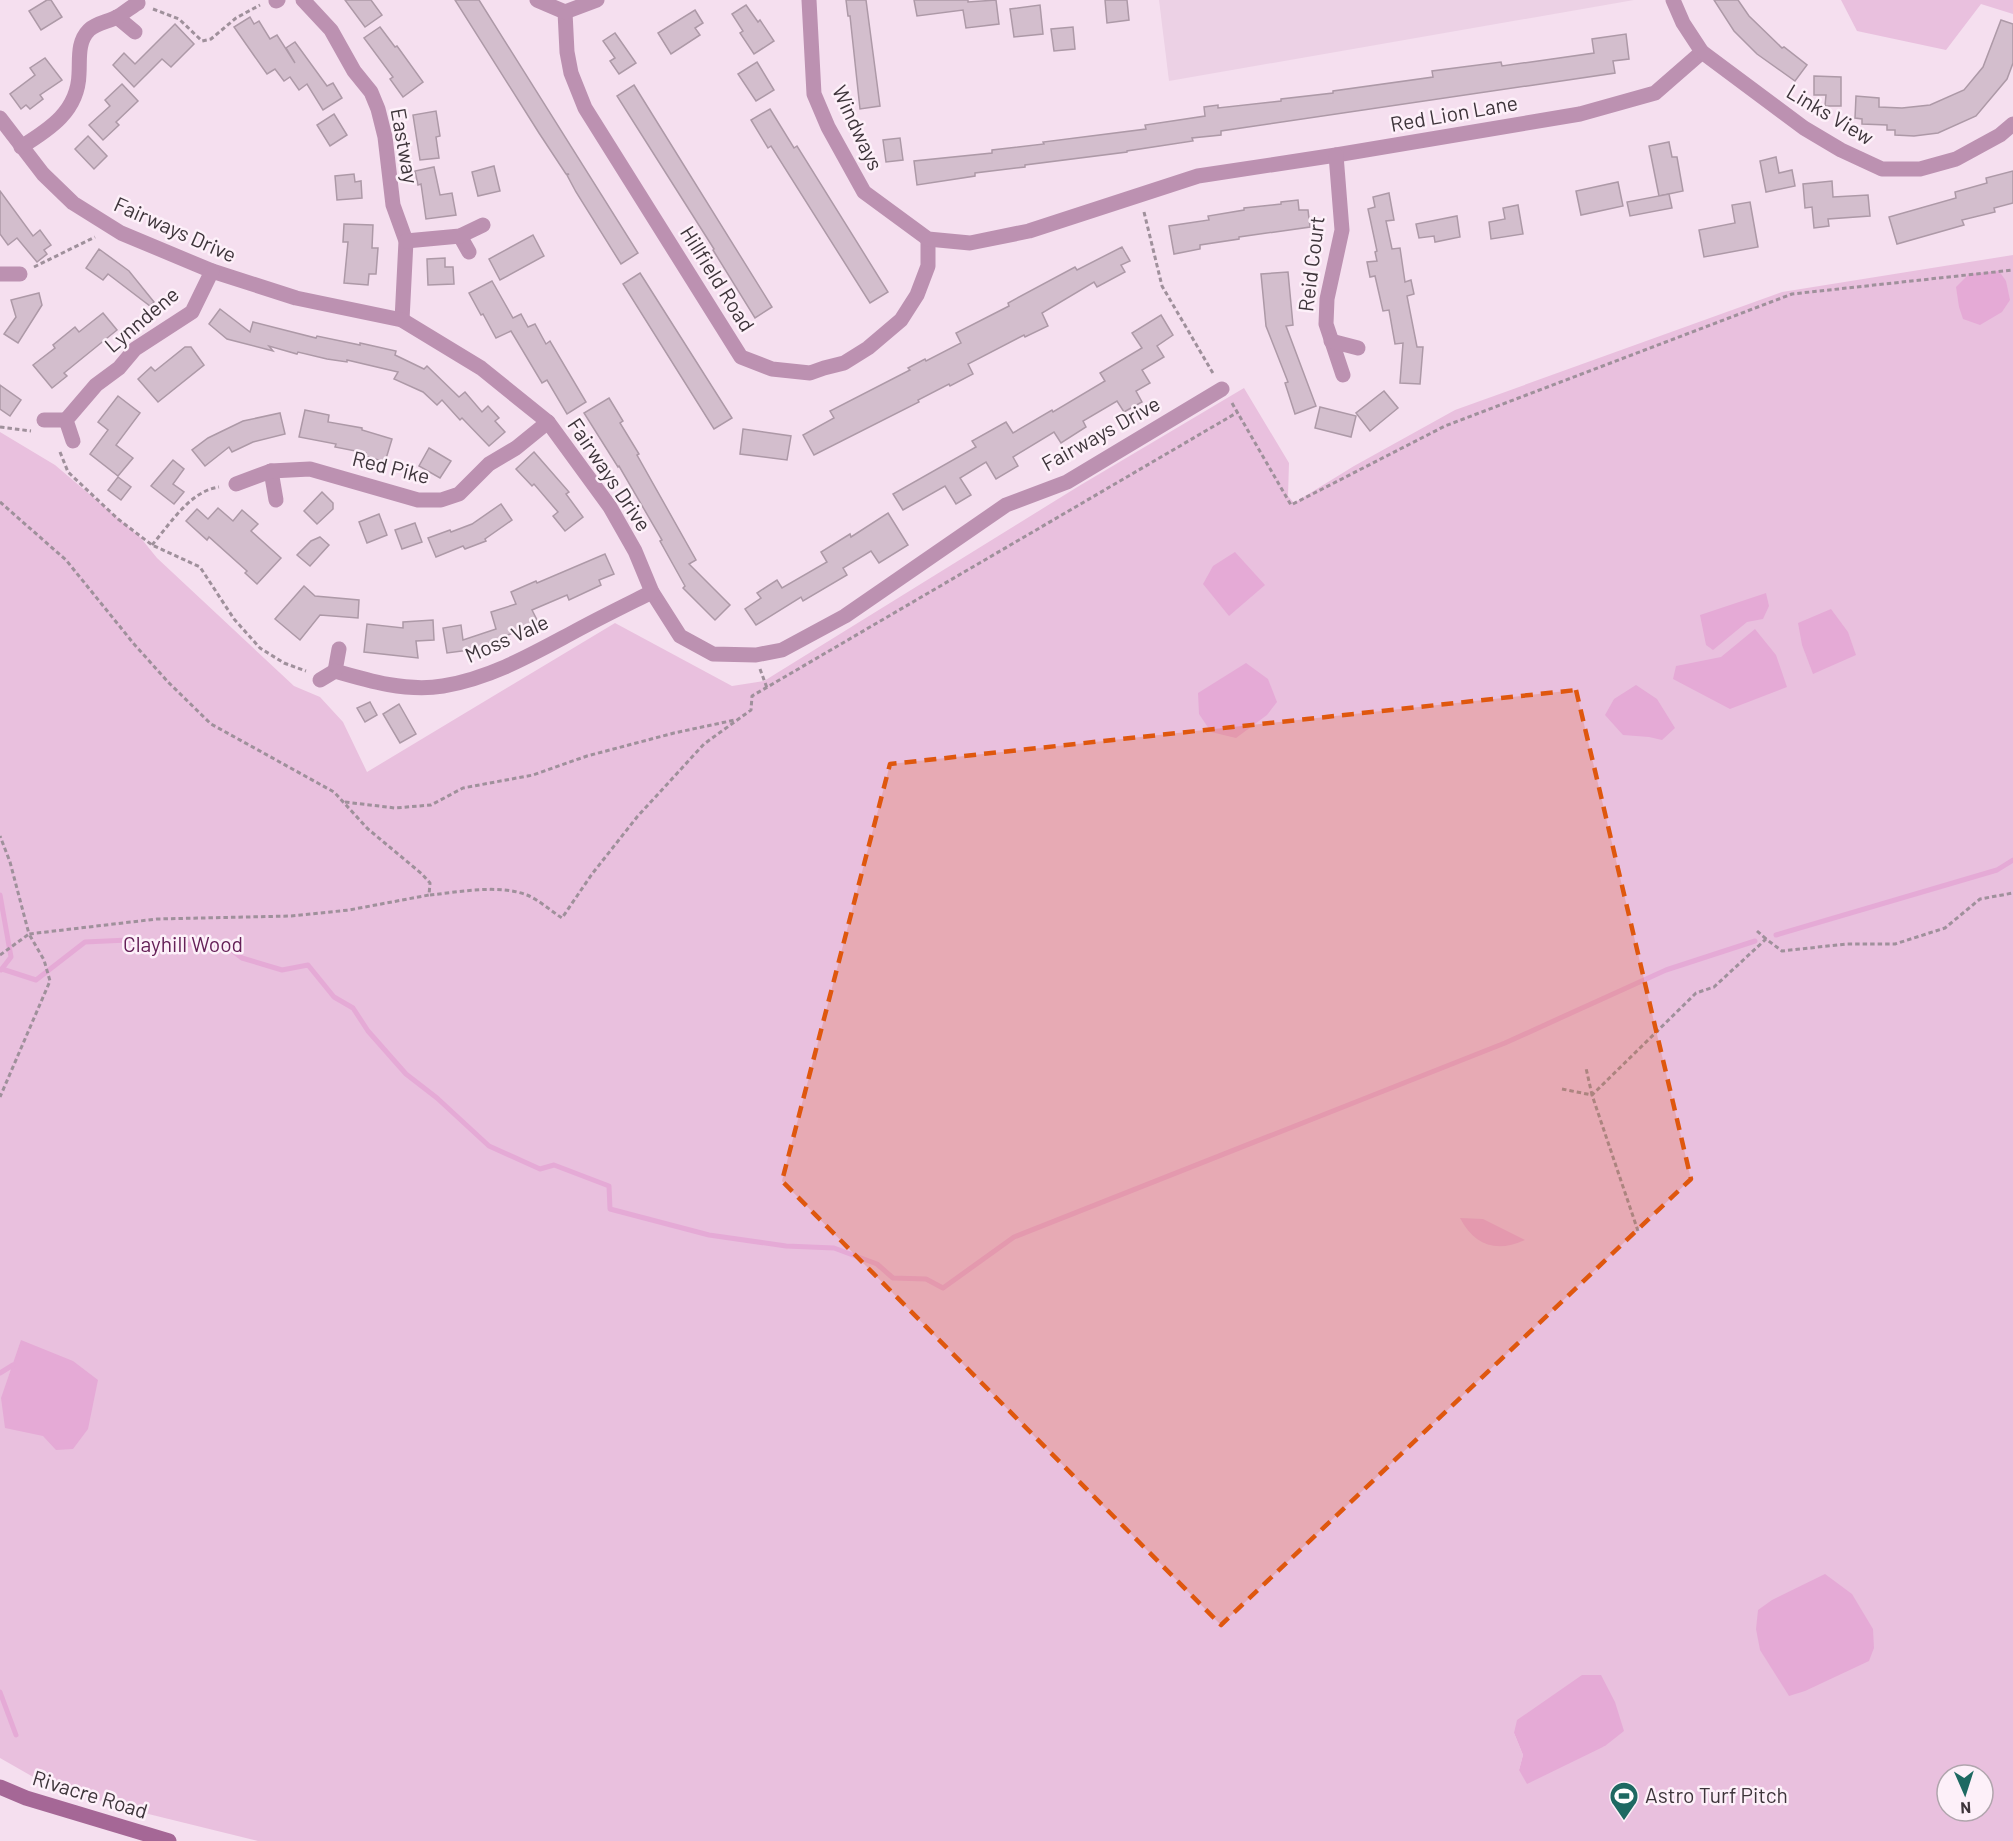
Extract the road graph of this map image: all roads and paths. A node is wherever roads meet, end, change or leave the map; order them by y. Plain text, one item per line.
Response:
1 (303, 0) edge
2 (537, 0) edge
3 (597, 0) edge
4 (809, 0) edge
5 (1673, 0) edge
6 (277, 1) edge
7 (138, 3) joint
8 (566, 12) junction
9 (117, 17) junction
10 (135, 32) dead end
11 (1702, 52) junction
12 (0, 118) edge
13 (2013, 124) edge
14 (21, 147) junction
15 (1336, 155) junction
16 (1140, 195) junction
17 (483, 225) dead end
18 (113, 228) junction
19 (460, 236) junction
20 (928, 239) junction
21 (406, 241) junction
22 (469, 252) dead end
23 (2013, 270) edge
24 (212, 272) junction
25 (0, 274) edge
26 (20, 274) joint
27 (402, 320) junction
28 (1331, 341) junction
29 (1359, 348) dead end
30 (1343, 375) dead end
31 (1222, 389) junction
32 (1238, 412) junction
33 (66, 420) junction
34 (548, 422) junction
35 (39, 426) joint
36 (0, 427) edge
37 (73, 441) dead end
38 (57, 443) dead end
39 (271, 471) junction
40 (236, 484) joint
41 (276, 500) dead end
42 (0, 502) edge
43 (152, 545) junction
44 (652, 592) junction
45 (339, 649) dead end
46 (335, 671) junction
47 (320, 680) joint
48 (737, 720) junction
49 (345, 802) junction
50 (0, 836) edge
51 (2013, 893) edge
52 (429, 895) junction
53 (1757, 931) dead end
54 (29, 934) junction
55 (1766, 939) junction
56 (0, 955) edge
57 (1586, 1068) dead end
58 (1562, 1089) dead end
59 (1592, 1095) junction
60 (0, 1097) edge
61 (1638, 1231) dead end
62 (0, 1787) edge
63 (169, 1841) edge

1 - 21 street, Eastway
2 - 8 street
3 - 8 street
4 - 20 street, Windways
5 - 11 street
6 - 7 path
7 - 9 street
8 - 20 street, Hillfield Road
9 - 10 street
9 - 14 street
11 - 13 street, Links View
11 - 15 street, Red Lion Lane
12 - 14 street, Fairways Drive
14 - 18 street, Fairways Drive
15 - 16 street, Red Lion Lane
15 - 28 street, Reid Court
16 - 20 street
16 - 31 path
17 - 19 street
18 - 24 street, Fairways Drive
18 - 26 path
19 - 21 street
19 - 22 street
21 - 27 street, Eastway
23 - 32 path
24 - 27 street, Fairways Drive
24 - 33 street, Lynndene
25 - 26 street
27 - 34 street, Fairways Drive
28 - 29 street, Reid Court
28 - 30 street, Reid Court
31 - 32 path
31 - 44 street, Fairways Drive
32 - 48 path
33 - 35 street
33 - 37 street
34 - 39 street, Red Pike
34 - 44 street, Fairways Drive
35 - 36 path
38 - 43 path
39 - 40 street, Red Pike
39 - 41 street
40 - 43 path
42 - 49 path
43 - 47 path
44 - 46 street, Moss Vale
45 - 46 street
46 - 47 street
48 - 49 path
48 - 52 path
49 - 52 path
50 - 54 path
51 - 55 path
52 - 54 path
53 - 55 path
54 - 56 path
54 - 60 path
55 - 59 path
57 - 59 path
58 - 59 path
59 - 61 path
62 - 63 main road, Rivacre Road

